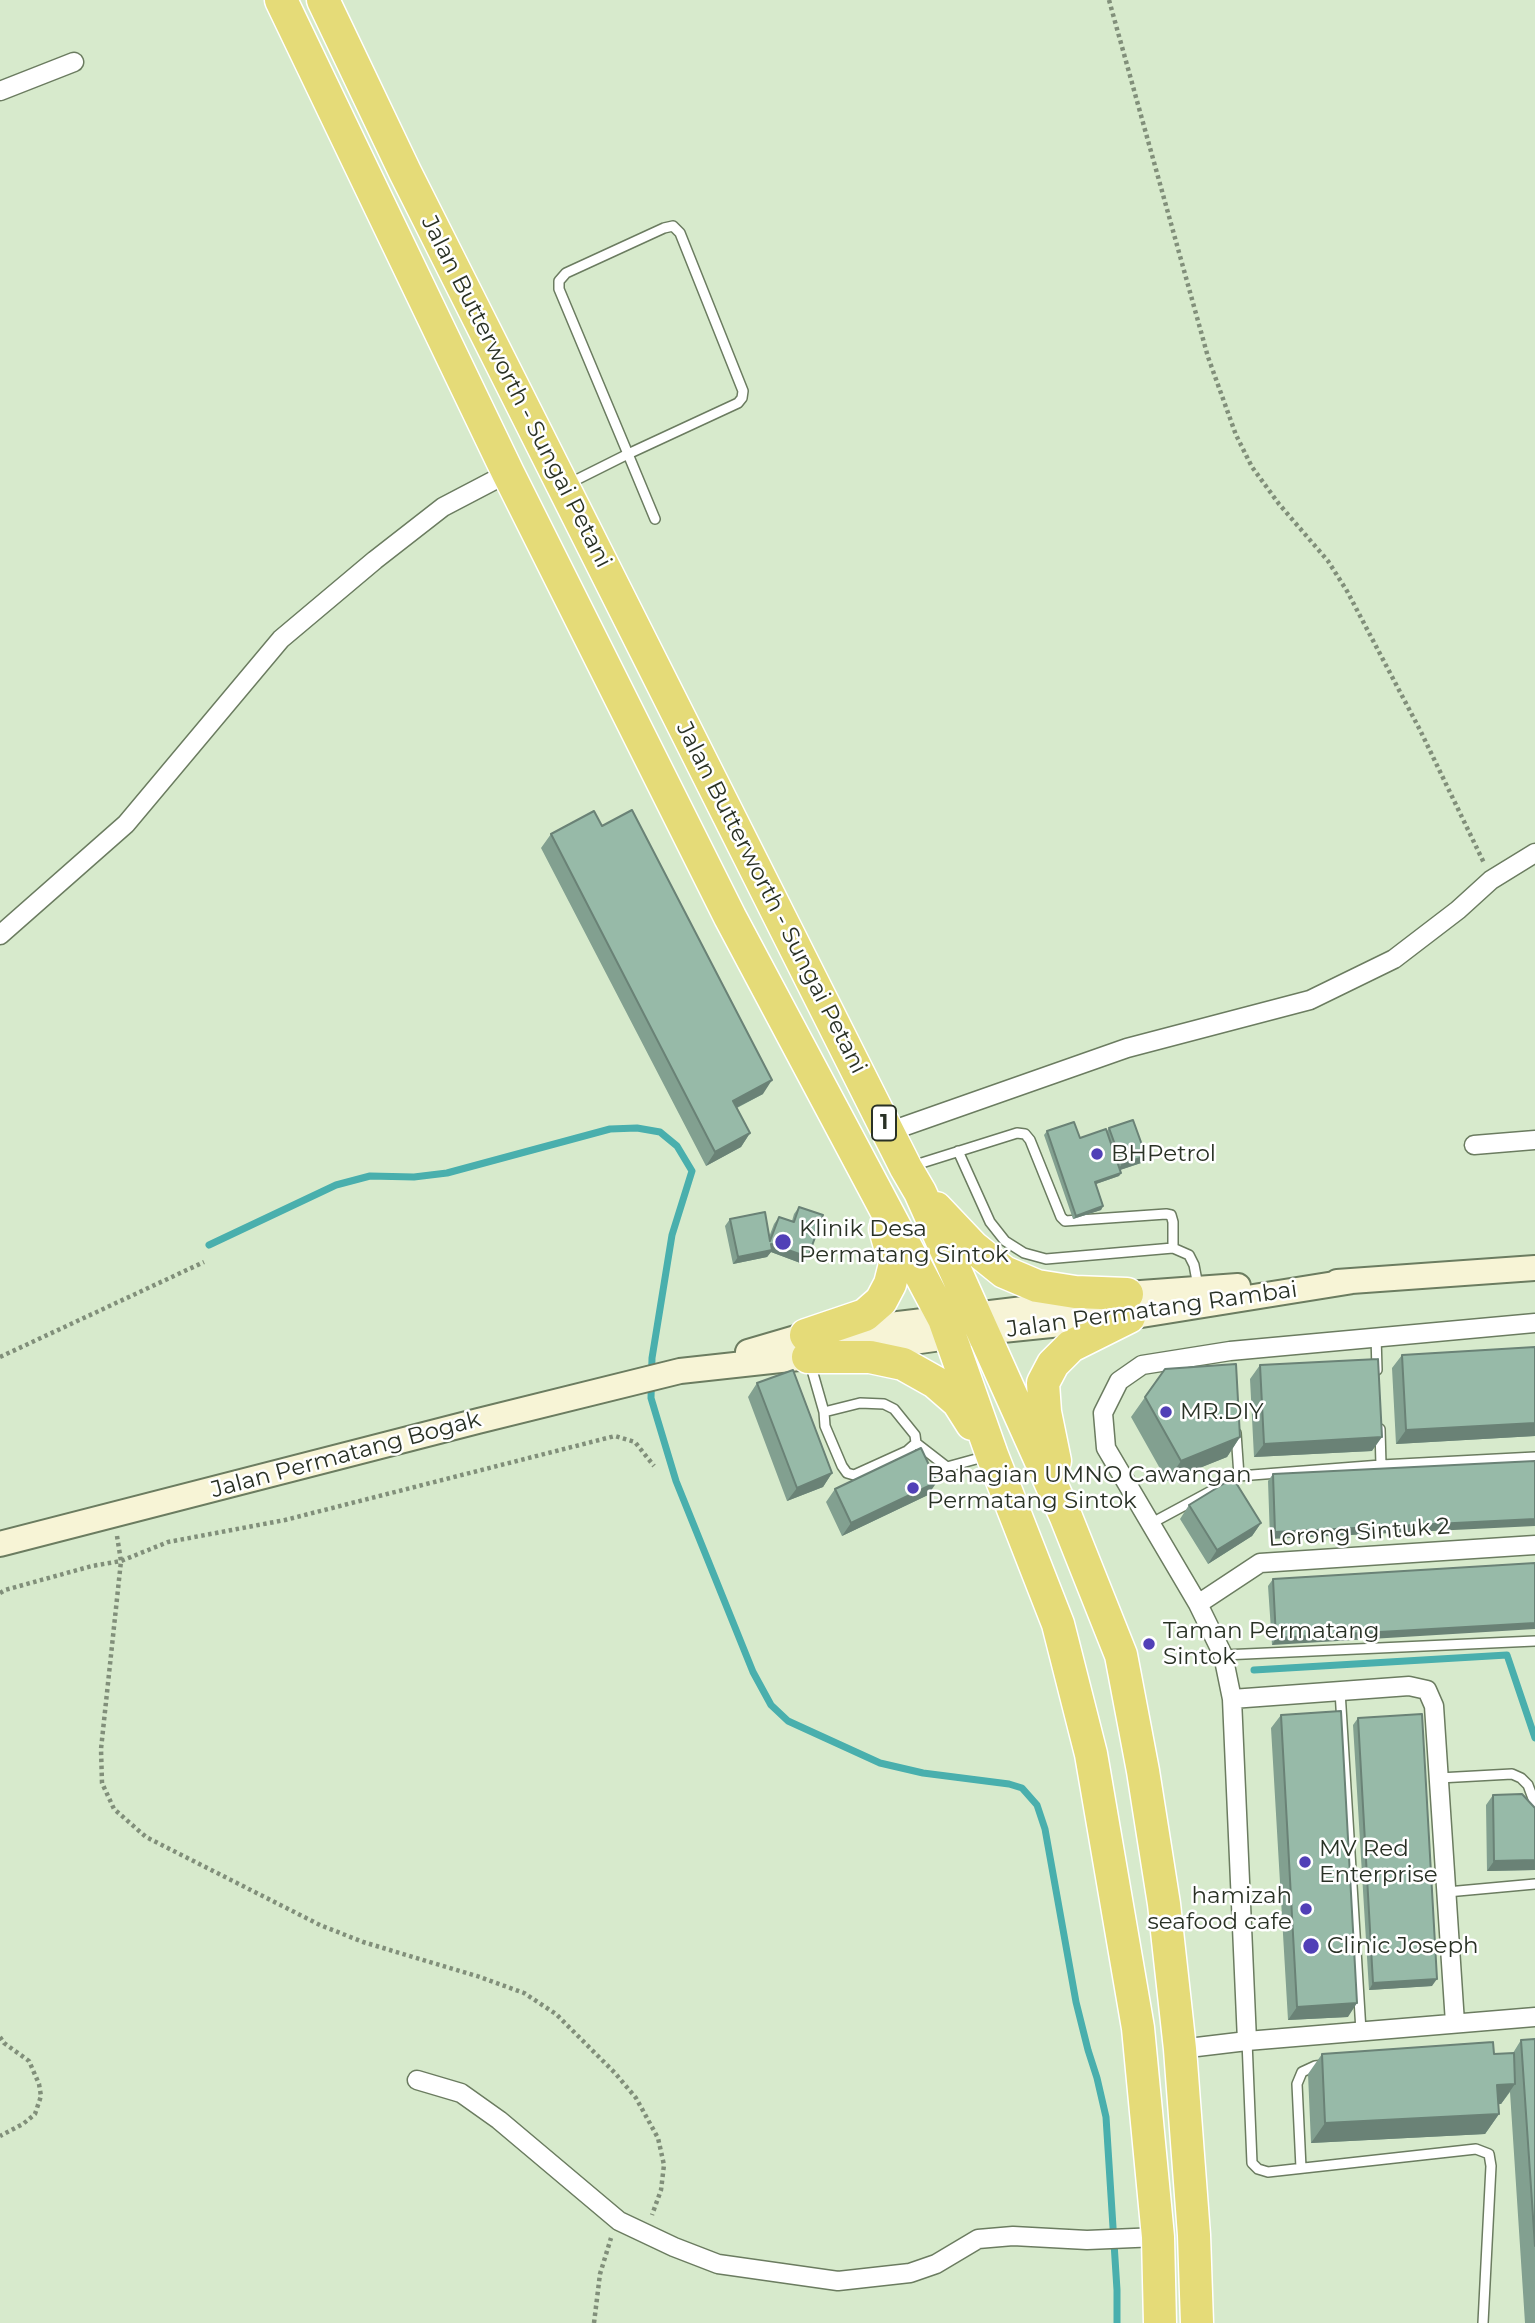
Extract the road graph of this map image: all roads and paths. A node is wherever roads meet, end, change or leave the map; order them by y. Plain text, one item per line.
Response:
1 (281, 0) edge
2 (323, 0) edge
3 (1108, 0) edge
4 (74, 62) dead end
5 (0, 91) edge
6 (628, 454) junction
7 (497, 478) junction
8 (577, 480) junction
9 (655, 519) dead end
10 (1535, 853) edge
11 (1491, 880) junction
12 (0, 935) edge
13 (888, 1132) junction
14 (1535, 1140) edge
15 (1474, 1145) dead end
16 (958, 1151) junction
17 (913, 1180) junction
18 (873, 1183) junction
19 (1173, 1248) junction
20 (204, 1262) dead end
21 (1535, 1268) edge
22 (1353, 1281) junction
23 (1198, 1288) junction
24 (1128, 1305) junction
25 (1535, 1323) edge
26 (979, 1324) junction
27 (947, 1328) junction
28 (1376, 1336) junction
29 (807, 1346) junction
30 (0, 1357) edge
31 (1378, 1375) edge
32 (824, 1412) junction
33 (1379, 1414) edge
34 (1235, 1421) edge
35 (916, 1443) junction
36 (992, 1455) junction
37 (1535, 1457) edge
38 (1381, 1465) junction
39 (654, 1466) dead end
40 (1239, 1476) junction
41 (113, 1515) junction
42 (1066, 1517) junction
43 (1150, 1524) junction
44 (0, 1544) edge
45 (1535, 1545) edge
46 (121, 1561) junction
47 (0, 1593) edge
48 (1198, 1604) junction
49 (1535, 1641) edge
50 (1223, 1655) junction
51 (1340, 1691) junction
52 (1232, 1699) junction
53 (1439, 1778) junction
54 (1535, 1804) edge
55 (1535, 1884) edge
56 (1447, 1892) junction
57 (1535, 2017) edge
58 (1455, 2023) junction
59 (1361, 2031) junction
60 (0, 2036) edge
61 (1247, 2040) junction
62 (1180, 2049) junction
63 (1329, 2065) edge
64 (417, 2080) dead end
65 (0, 2136) edge
66 (1301, 2168) junction
67 (619, 2221) junction
68 (645, 2233) junction
69 (1147, 2238) junction
70 (594, 2323) edge
71 (1160, 2323) edge
72 (1197, 2323) edge
73 (1483, 2323) edge

1 - 7 highway, Jalan Butterworth - Sungai Petani / 1
2 - 8 highway, Jalan Butterworth - Sungai Petani / 1
3 - 11 path
4 - 5 street
6 - 6 lane
6 - 8 lane
6 - 9 lane
7 - 12 street
7 - 18 highway, Jalan Butterworth - Sungai Petani / 1
8 - 13 highway, Jalan Butterworth - Sungai Petani / 1
10 - 11 street
11 - 13 street
13 - 17 highway, Jalan Butterworth - Sungai Petani / 1
14 - 15 street
16 - 17 lane
16 - 19 lane
16 - 19 lane
17 - 24 highway
17 - 26 highway, Jalan Butterworth - Sungai Petani / 1
18 - 27 highway, Jalan Butterworth - Sungai Petani / 1
18 - 29 highway
19 - 23 lane
20 - 30 path
21 - 22 street, Jalan Permatang Rambai
22 - 23 street, Jalan Permatang Rambai
22 - 24 street, Jalan Permatang Rambai
23 - 24 street, Jalan Permatang Rambai
24 - 26 street, Jalan Permatang Rambai
24 - 42 highway
25 - 28 street
26 - 27 street, Jalan Permatang Rambai
26 - 42 highway, Jalan Butterworth - Sungai Petani / 1
27 - 29 street, Jalan Permatang Bogak
27 - 36 highway, Jalan Butterworth - Sungai Petani / 1
28 - 31 lane
28 - 43 street
29 - 32 lane
29 - 36 highway
29 - 41 street, Jalan Permatang Bogak
32 - 35 lane
32 - 35 lane
33 - 38 lane
34 - 40 lane
35 - 36 lane
36 - 69 highway, Jalan Butterworth - Sungai Petani / 1
37 - 38 lane
38 - 40 lane
39 - 46 path
40 - 43 lane
41 - 44 street, Jalan Permatang Bogak
41 - 46 path
42 - 62 highway, Jalan Butterworth - Sungai Petani / 1
43 - 48 street
45 - 48 street, Lorong Sintuk 2
46 - 47 path
46 - 68 path
48 - 50 street
49 - 50 lane
50 - 52 street
51 - 52 street
51 - 53 street
51 - 59 lane
52 - 61 street
53 - 54 lane
53 - 56 street
55 - 56 lane
56 - 58 street
57 - 58 street
58 - 59 street
59 - 61 street
60 - 65 path
61 - 62 street
61 - 66 lane
62 - 72 highway, Jalan Butterworth - Sungai Petani / 1
63 - 66 lane
64 - 67 street
66 - 73 lane
67 - 68 street
67 - 70 path
68 - 69 street
69 - 71 highway, Jalan Butterworth - Sungai Petani / 1

